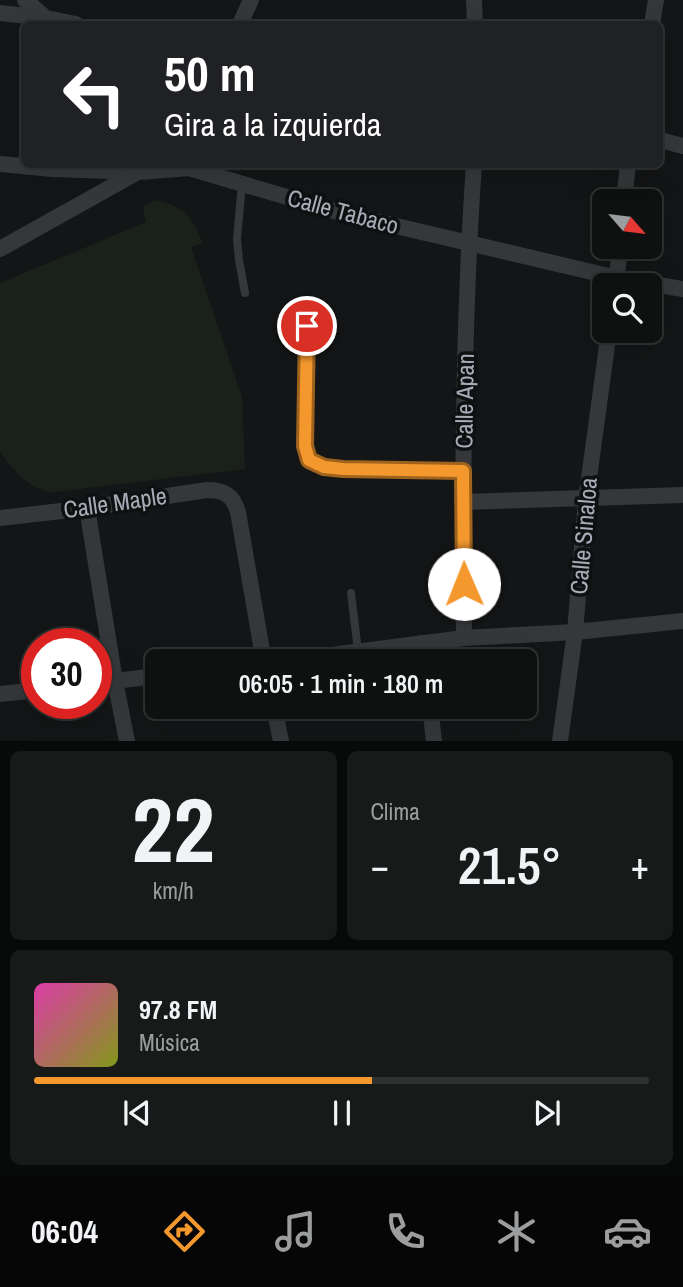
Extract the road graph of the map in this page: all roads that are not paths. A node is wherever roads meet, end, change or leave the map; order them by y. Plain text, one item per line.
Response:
1 (25, 0) edge
2 (251, 0) edge
3 (474, 0) edge
4 (656, 0) edge
5 (0, 13) edge
6 (46, 19) junction
7 (58, 21) edge
8 (241, 21) edge
9 (475, 21) edge
10 (652, 21) edge
11 (663, 141) edge
12 (683, 146) edge
13 (0, 164) edge
14 (21, 166) edge
15 (36, 168) edge
16 (91, 168) edge
17 (179, 168) edge
18 (192, 168) edge
19 (474, 168) edge
20 (628, 168) edge
21 (139, 172) junction
22 (242, 184) junction
23 (625, 189) edge
24 (469, 244) junction
25 (0, 249) edge
26 (592, 275) edge
27 (662, 286) edge
28 (683, 289) edge
29 (246, 293) dead end
30 (307, 326) dead end
31 (607, 343) edge
32 (463, 471) junction
33 (683, 495) edge
34 (586, 499) junction
35 (462, 502) junction
36 (88, 508) junction
37 (0, 518) edge
38 (351, 593) dead end
39 (683, 621) edge
40 (575, 632) junction
41 (464, 638) junction
42 (422, 643) junction
43 (262, 649) edge
44 (358, 649) edge
45 (374, 649) edge
46 (423, 649) edge
47 (145, 678) edge
48 (112, 681) edge
49 (115, 681) junction
50 (21, 692) edge
51 (0, 694) edge
52 (276, 719) edge
53 (431, 719) edge
54 (127, 741) edge
55 (281, 741) edge
56 (434, 741) edge
57 (560, 741) edge

1 - 6 street
2 - 8 street
3 - 9 street
4 - 10 street
5 - 6 street
6 - 7 street
11 - 12 street
13 - 14 street, Calle Tabaco
15 - 16 street, Calle Tabaco
16 - 21 street, Calle Tabaco
17 - 21 street, Calle Tabaco
18 - 22 street, Calle Tabaco
19 - 24 street, Calle Apan
20 - 23 street
21 - 25 street
22 - 24 street, Calle Tabaco
22 - 29 lane
24 - 26 street, Calle Tabaco
24 - 32 street, Calle Apan
27 - 28 street, Calle Tabaco
30 - 32 lane
31 - 34 street, Calle Sinaloa
32 - 35 street, Calle Apan
33 - 34 street
34 - 35 street
34 - 40 street, Calle Sinaloa
35 - 41 street, Calle Apan
36 - 37 street, Calle Maple
36 - 43 street, Calle Maple
36 - 49 street
38 - 44 lane
39 - 40 street
40 - 41 street
40 - 57 street, Calle Sinaloa
41 - 42 street
42 - 45 street
42 - 46 street
47 - 49 street
48 - 49 street
49 - 54 street
50 - 51 street
52 - 55 street
53 - 56 street

